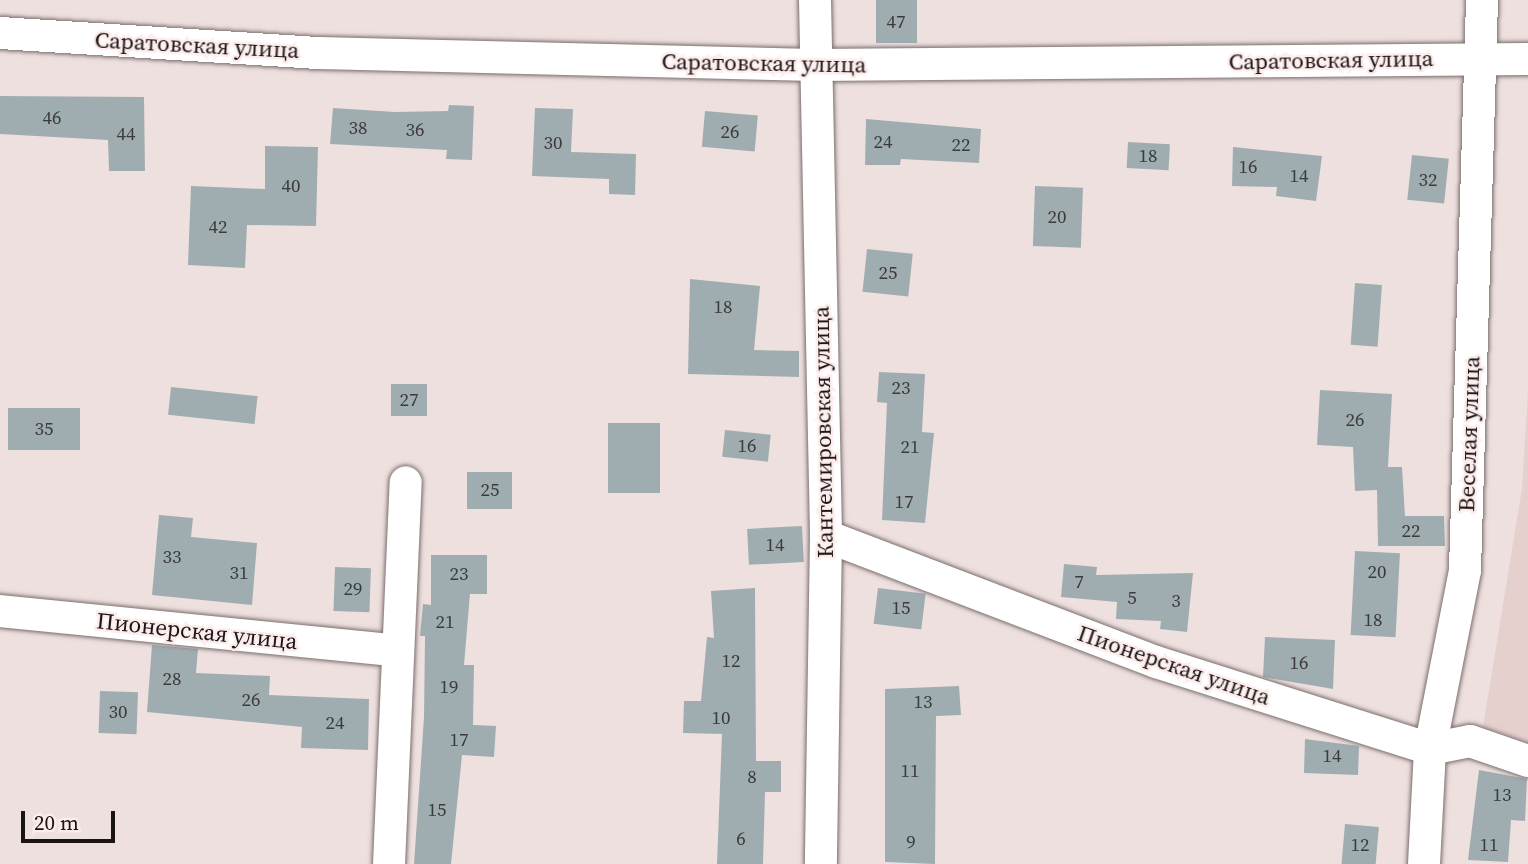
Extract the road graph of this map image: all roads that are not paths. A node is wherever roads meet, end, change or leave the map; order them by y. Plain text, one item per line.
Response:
1 (815, 0) edge
2 (1482, 0) edge
3 (0, 33) edge
4 (1481, 58) junction
5 (1528, 59) edge
6 (814, 65) junction
7 (406, 482) dead end
8 (826, 536) junction
9 (0, 611) edge
10 (394, 650) junction
11 (1430, 749) junction
12 (1528, 761) edge
13 (389, 864) edge
14 (821, 864) edge
15 (1424, 864) edge

1 - 6 street, Кантемировская улица
2 - 4 street, Веселая улица
3 - 6 street, Саратовская улица
4 - 5 street, Саратовская улица
4 - 6 street, Саратовская улица
4 - 11 street, Веселая улица
6 - 8 street, Кантемировская улица
7 - 10 street
8 - 11 street, Пионерская улица
8 - 14 street, Кантемировская улица
9 - 10 street, Пионерская улица
10 - 13 street
11 - 12 street, Пионерская улица
11 - 15 street, Веселая улица

